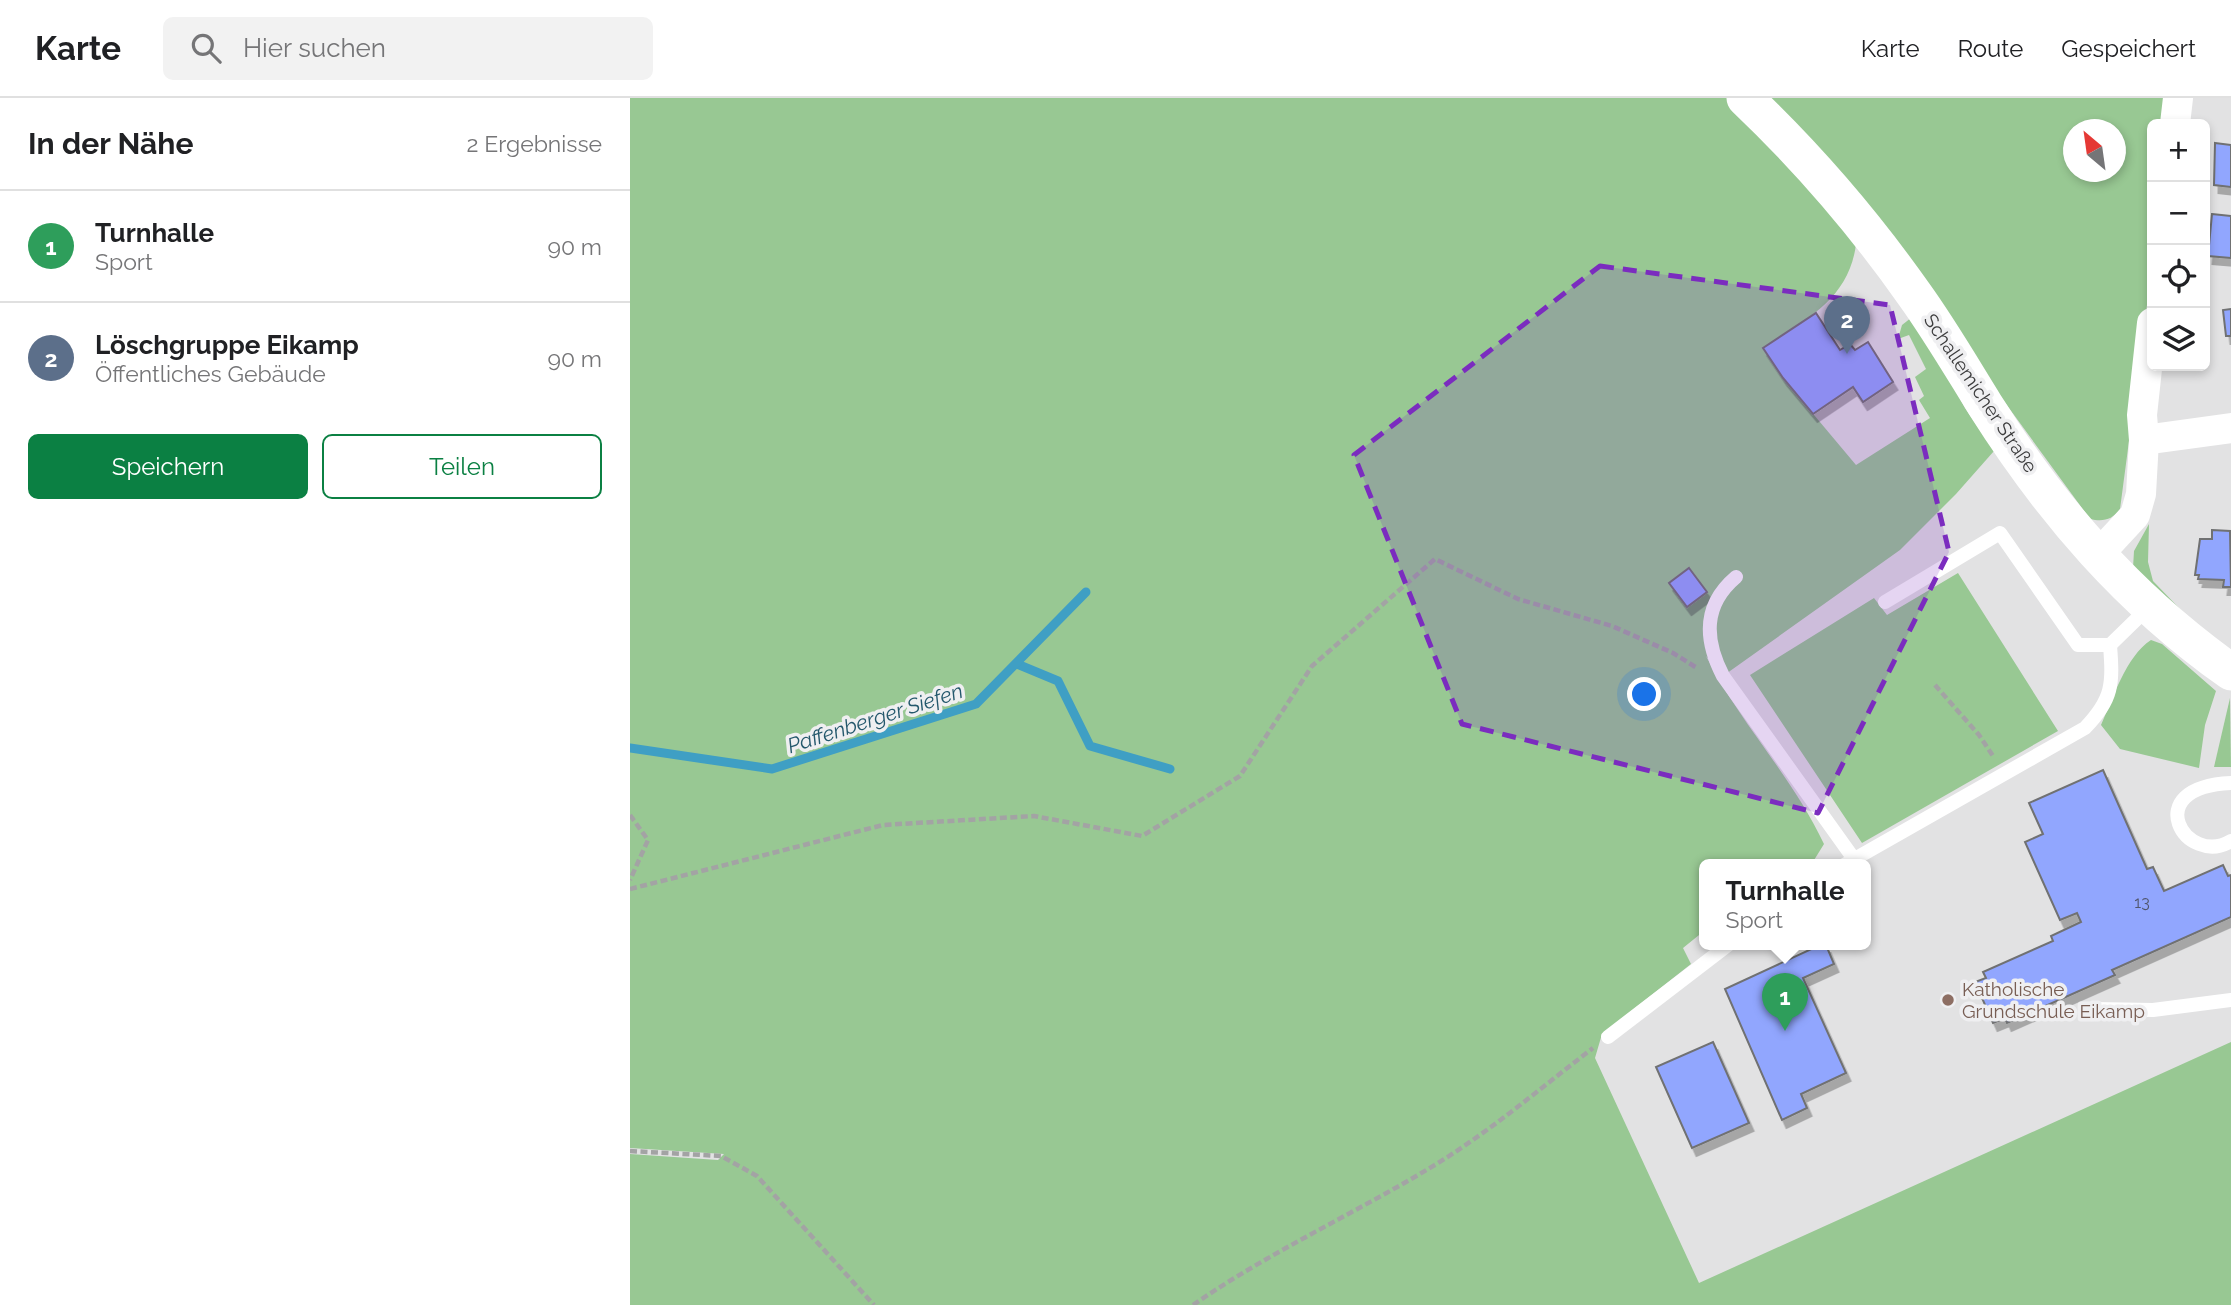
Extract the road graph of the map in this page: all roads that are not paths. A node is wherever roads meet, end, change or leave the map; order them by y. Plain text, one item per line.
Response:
1 (1745, 98) edge
2 (2178, 98) edge
3 (2176, 119) edge
4 (2147, 369) edge
5 (2231, 428) edge
6 (2144, 440) junction
7 (2097, 556) junction
8 (1737, 577) dead end
9 (1885, 603) dead end
10 (2148, 608) junction
11 (2110, 645) junction
12 (2231, 672) edge
13 (2231, 783) edge
14 (2231, 841) edge
15 (1847, 859) edge
16 (1854, 859) edge
17 (1721, 950) edge
18 (2231, 1000) edge
19 (2094, 1009) dead end
20 (1608, 1037) road end

1 - 7 street, Schallemicher Straße
2 - 3 street
4 - 6 street
5 - 6 street
6 - 7 street
7 - 10 street, Schallemicher Straße
8 - 15 lane
9 - 11 lane
10 - 11 lane
10 - 12 street, Schallemicher Straße
11 - 16 lane
13 - 14 lane
17 - 20 lane
18 - 19 lane

